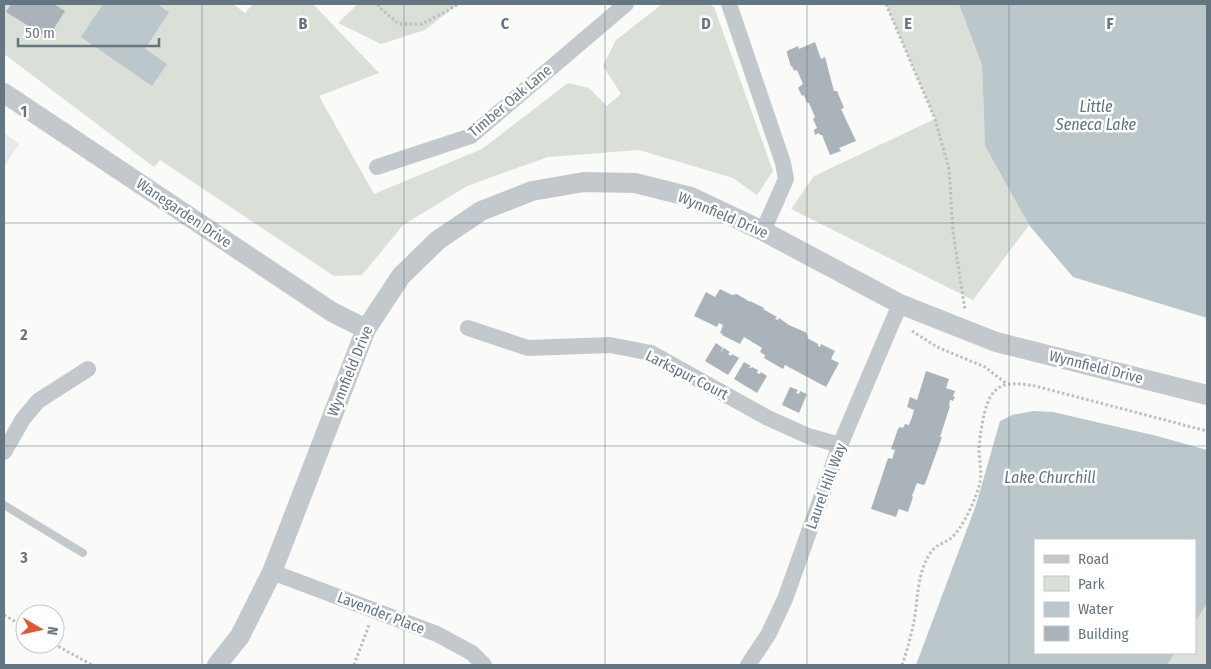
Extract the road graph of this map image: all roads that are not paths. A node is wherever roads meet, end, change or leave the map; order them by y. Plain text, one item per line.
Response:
1 (626, 4) edge
2 (729, 4) edge
3 (4, 93) edge
4 (377, 167) dead end
5 (763, 231) junction
6 (900, 304) junction
7 (468, 328) dead end
8 (366, 329) junction
9 (88, 369) dead end
10 (1207, 395) edge
11 (840, 445) junction
12 (4, 452) edge
13 (4, 505) edge
14 (83, 553) dead end
15 (272, 572) junction
16 (217, 665) edge
17 (484, 665) edge
18 (748, 665) edge

1 - 4 street, Timber Oak Lane
2 - 5 street
3 - 8 street, Wanegarden Drive
5 - 6 street, Wynnfield Drive
5 - 8 street, Wynnfield Drive
6 - 10 street, Wynnfield Drive
6 - 11 street, Laurel Hill Way
7 - 11 street, Larkspur Court
8 - 15 street, Wynnfield Drive
9 - 12 street
11 - 18 street, Laurel Hill Way
13 - 14 lane
15 - 16 street, Wynnfield Drive
15 - 17 street, Lavender Place

